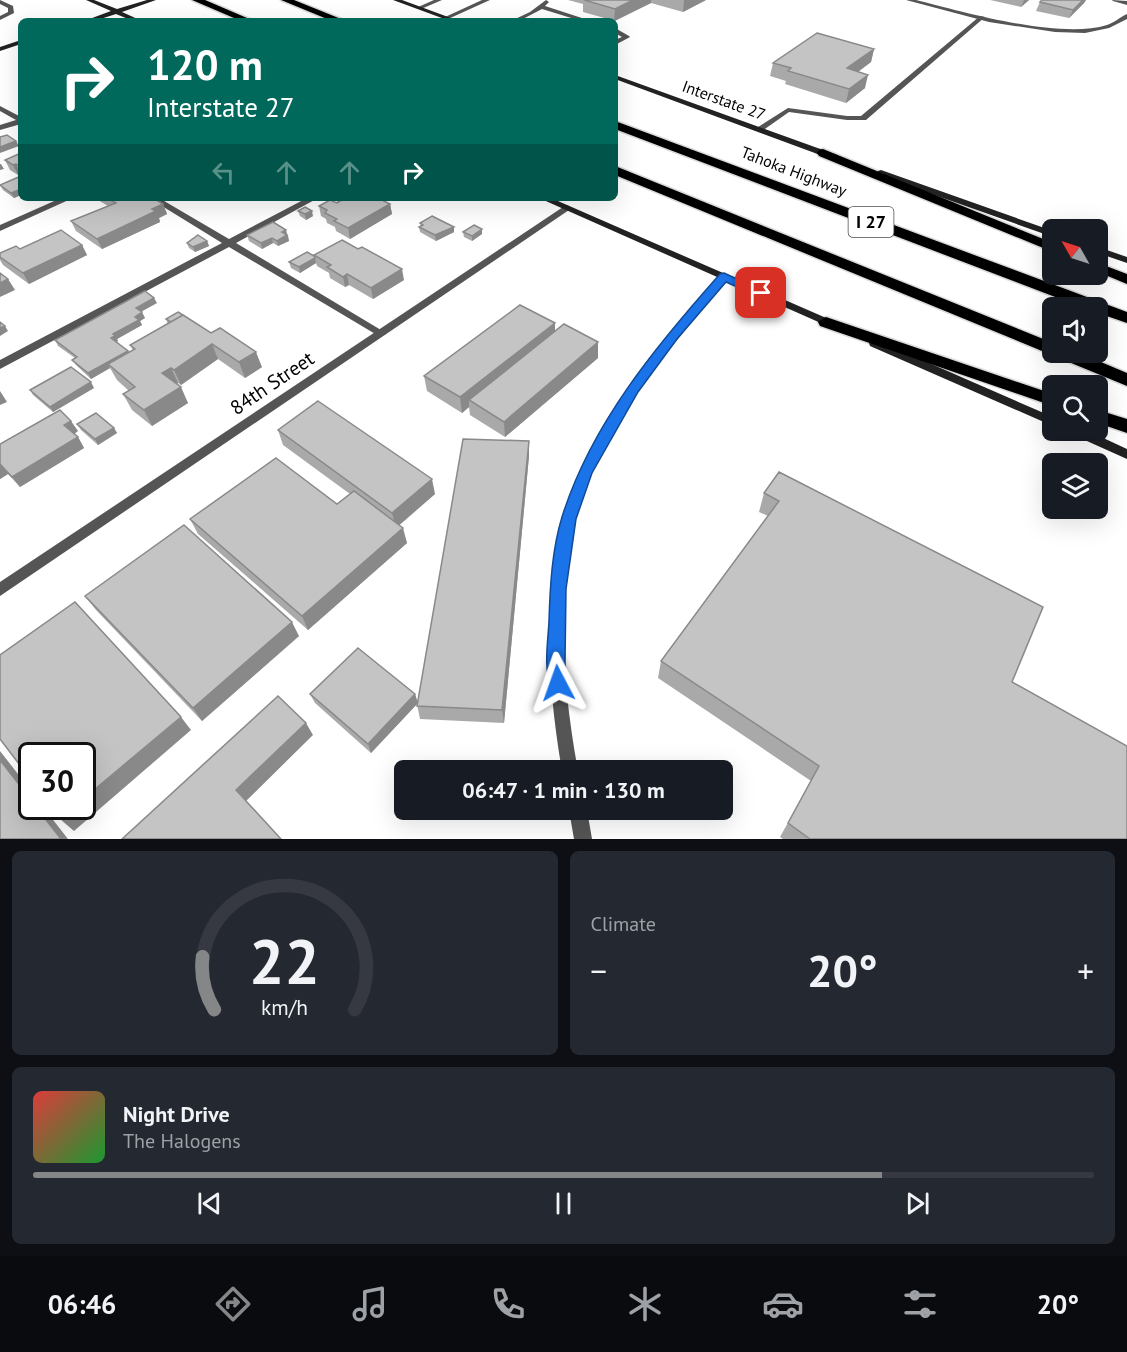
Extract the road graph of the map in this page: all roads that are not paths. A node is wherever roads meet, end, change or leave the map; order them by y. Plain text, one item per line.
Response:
1 (89, 0) edge
2 (153, 0) edge
3 (197, 0) edge
4 (286, 0) edge
5 (396, 0) edge
6 (439, 0) edge
7 (487, 0) edge
8 (550, 0) edge
9 (909, 0) edge
10 (1116, 0) edge
11 (1, 2) edge
12 (1127, 3) edge
13 (540, 6) junction
14 (419, 8) junction
15 (117, 12) junction
16 (1127, 16) edge
17 (982, 17) junction
18 (0, 18) edge
19 (97, 18) edge
20 (132, 18) edge
21 (242, 18) edge
22 (333, 18) edge
23 (446, 18) joint
24 (521, 18) edge
25 (578, 18) edge
26 (618, 32) edge
27 (618, 42) edge
28 (18, 43) edge
29 (0, 49) edge
30 (618, 77) edge
31 (0, 108) edge
32 (18, 118) edge
33 (18, 121) edge
34 (618, 126) edge
35 (0, 128) edge
36 (759, 129) junction
37 (823, 153) junction
38 (618, 171) edge
39 (62, 201) edge
40 (158, 201) edge
41 (308, 201) edge
42 (550, 201) edge
43 (566, 208) junction
44 (0, 228) edge
45 (1042, 230) edge
46 (230, 243) junction
47 (1042, 243) edge
48 (1108, 253) edge
49 (1127, 260) edge
50 (1108, 271) edge
51 (724, 277) junction
52 (1127, 279) edge
53 (1127, 318) edge
54 (826, 322) junction
55 (381, 333) junction
56 (1042, 345) edge
57 (1087, 363) edge
58 (0, 364) edge
59 (1127, 380) edge
60 (1042, 396) edge
61 (1042, 417) edge
62 (1108, 419) edge
63 (1127, 426) edge
64 (1098, 441) edge
65 (1127, 454) edge
66 (0, 590) edge
67 (569, 760) edge
68 (580, 820) edge
69 (583, 839) edge

1 - 15 main road
2 - 15 main road
3 - 21 highway
4 - 22 highway
5 - 14 main road
6 - 14 street
7 - 23 street
8 - 13 street
9 - 17 street
10 - 12 street
11 - 18 street
13 - 24 street
13 - 25 street
14 - 23 main road
15 - 19 main road
15 - 20 main road
16 - 17 street
17 - 36 street
26 - 27 street
28 - 29 main road
30 - 36 main road, Interstate 27
31 - 32 street
33 - 35 street
34 - 53 highway, Tahoka Highway / I 27
36 - 37 main road, Interstate 27
37 - 45 main road, Tahoka Highway
37 - 47 highway
38 - 56 highway, I 27
39 - 44 street
40 - 46 street
41 - 46 street
42 - 43 main road
43 - 51 main road
43 - 55 street, 84th Street
46 - 55 street
46 - 58 street
48 - 49 main road
50 - 52 highway
51 - 54 main road
51 - 67 street
54 - 60 highway
54 - 61 main road
55 - 66 street, 84th Street
57 - 59 highway
62 - 63 highway
64 - 65 main road
68 - 69 street

